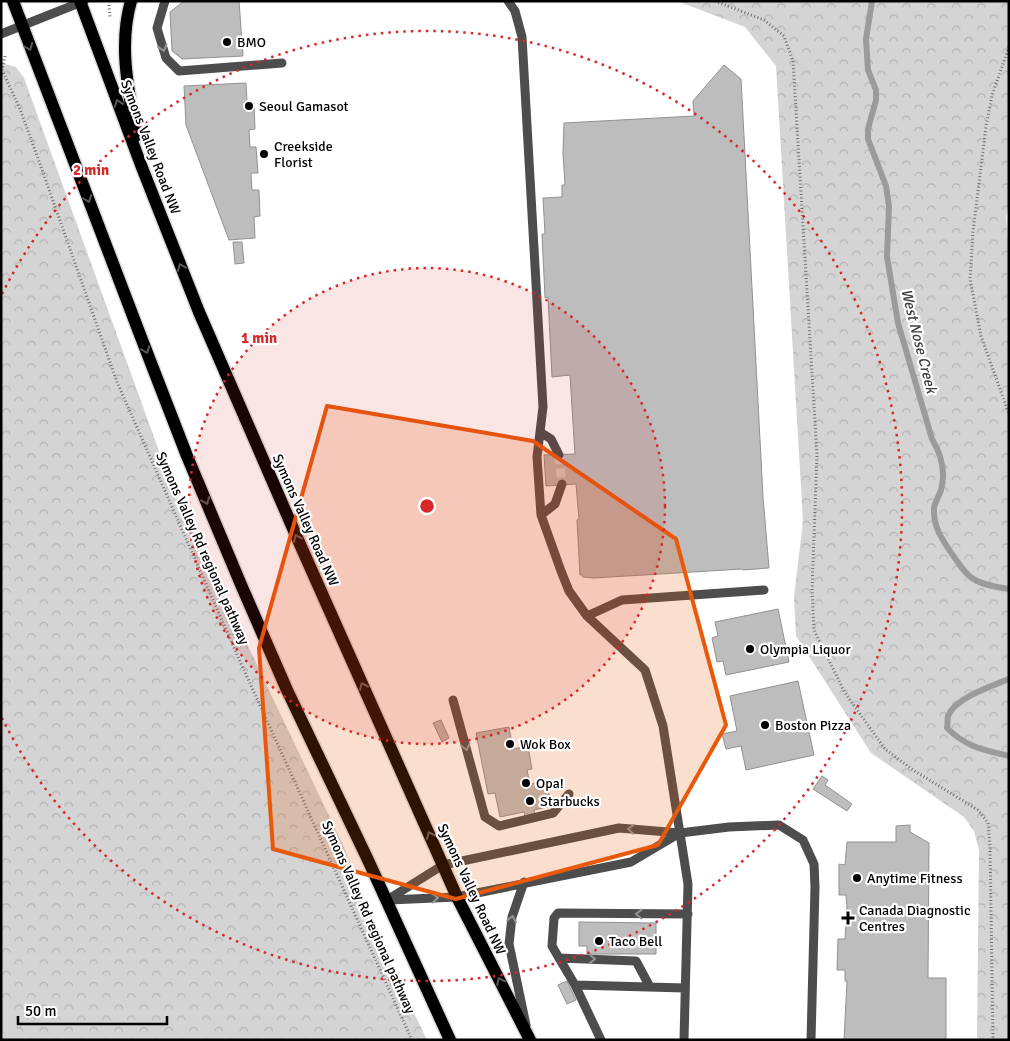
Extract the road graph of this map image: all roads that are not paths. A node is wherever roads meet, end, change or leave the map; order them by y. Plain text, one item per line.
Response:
1 (13, 1) edge
2 (131, 1) edge
3 (165, 1) edge
4 (508, 1) edge
5 (82, 2) edge
6 (21, 25) junction
7 (1, 34) edge
8 (282, 63) dead end
9 (141, 166) junction
10 (540, 432) junction
11 (559, 454) tunnel mouth
12 (562, 484) tunnel mouth
13 (541, 515) junction
14 (764, 590) dead end
15 (587, 616) junction
16 (453, 700) dead end
17 (569, 794) dead end
18 (680, 833) junction
19 (443, 864) junction
20 (524, 882) junction
21 (457, 896) junction
22 (387, 900) junction
23 (688, 914) junction
24 (559, 958) junction
25 (575, 985) junction
26 (650, 987) junction
27 (685, 988) junction
28 (529, 1038) edge
29 (450, 1040) edge
30 (601, 1040) edge
31 (684, 1040) edge
32 (812, 1040) edge

1 - 6 main road
2 - 9 main road
3 -> 8 street
4 - 10 street
5 - 6 street
9 -> 5 main road, Symons Valley Road NW
6 - 7 street
6 -> 22 main road
19 -> 9 main road, Symons Valley Road NW
10 - 11 street
10 - 13 street
12 - 13 street
13 - 15 street
14 - 15 street
15 - 18 street
16 -> 17 street
18 -> 19 street
18 - 20 street
18 - 23 street
18 - 32 street
19 - 21 main road, Symons Valley Road NW
19 - 22 street
20 - 21 street
28 -> 20 street
22 -> 21 street
28 -> 21 main road, Symons Valley Road NW
22 - 29 main road
23 -> 24 street
23 - 27 street
24 - 25 street
24 -> 26 street
25 - 26 street
25 - 30 street
26 - 27 street
27 - 31 street

